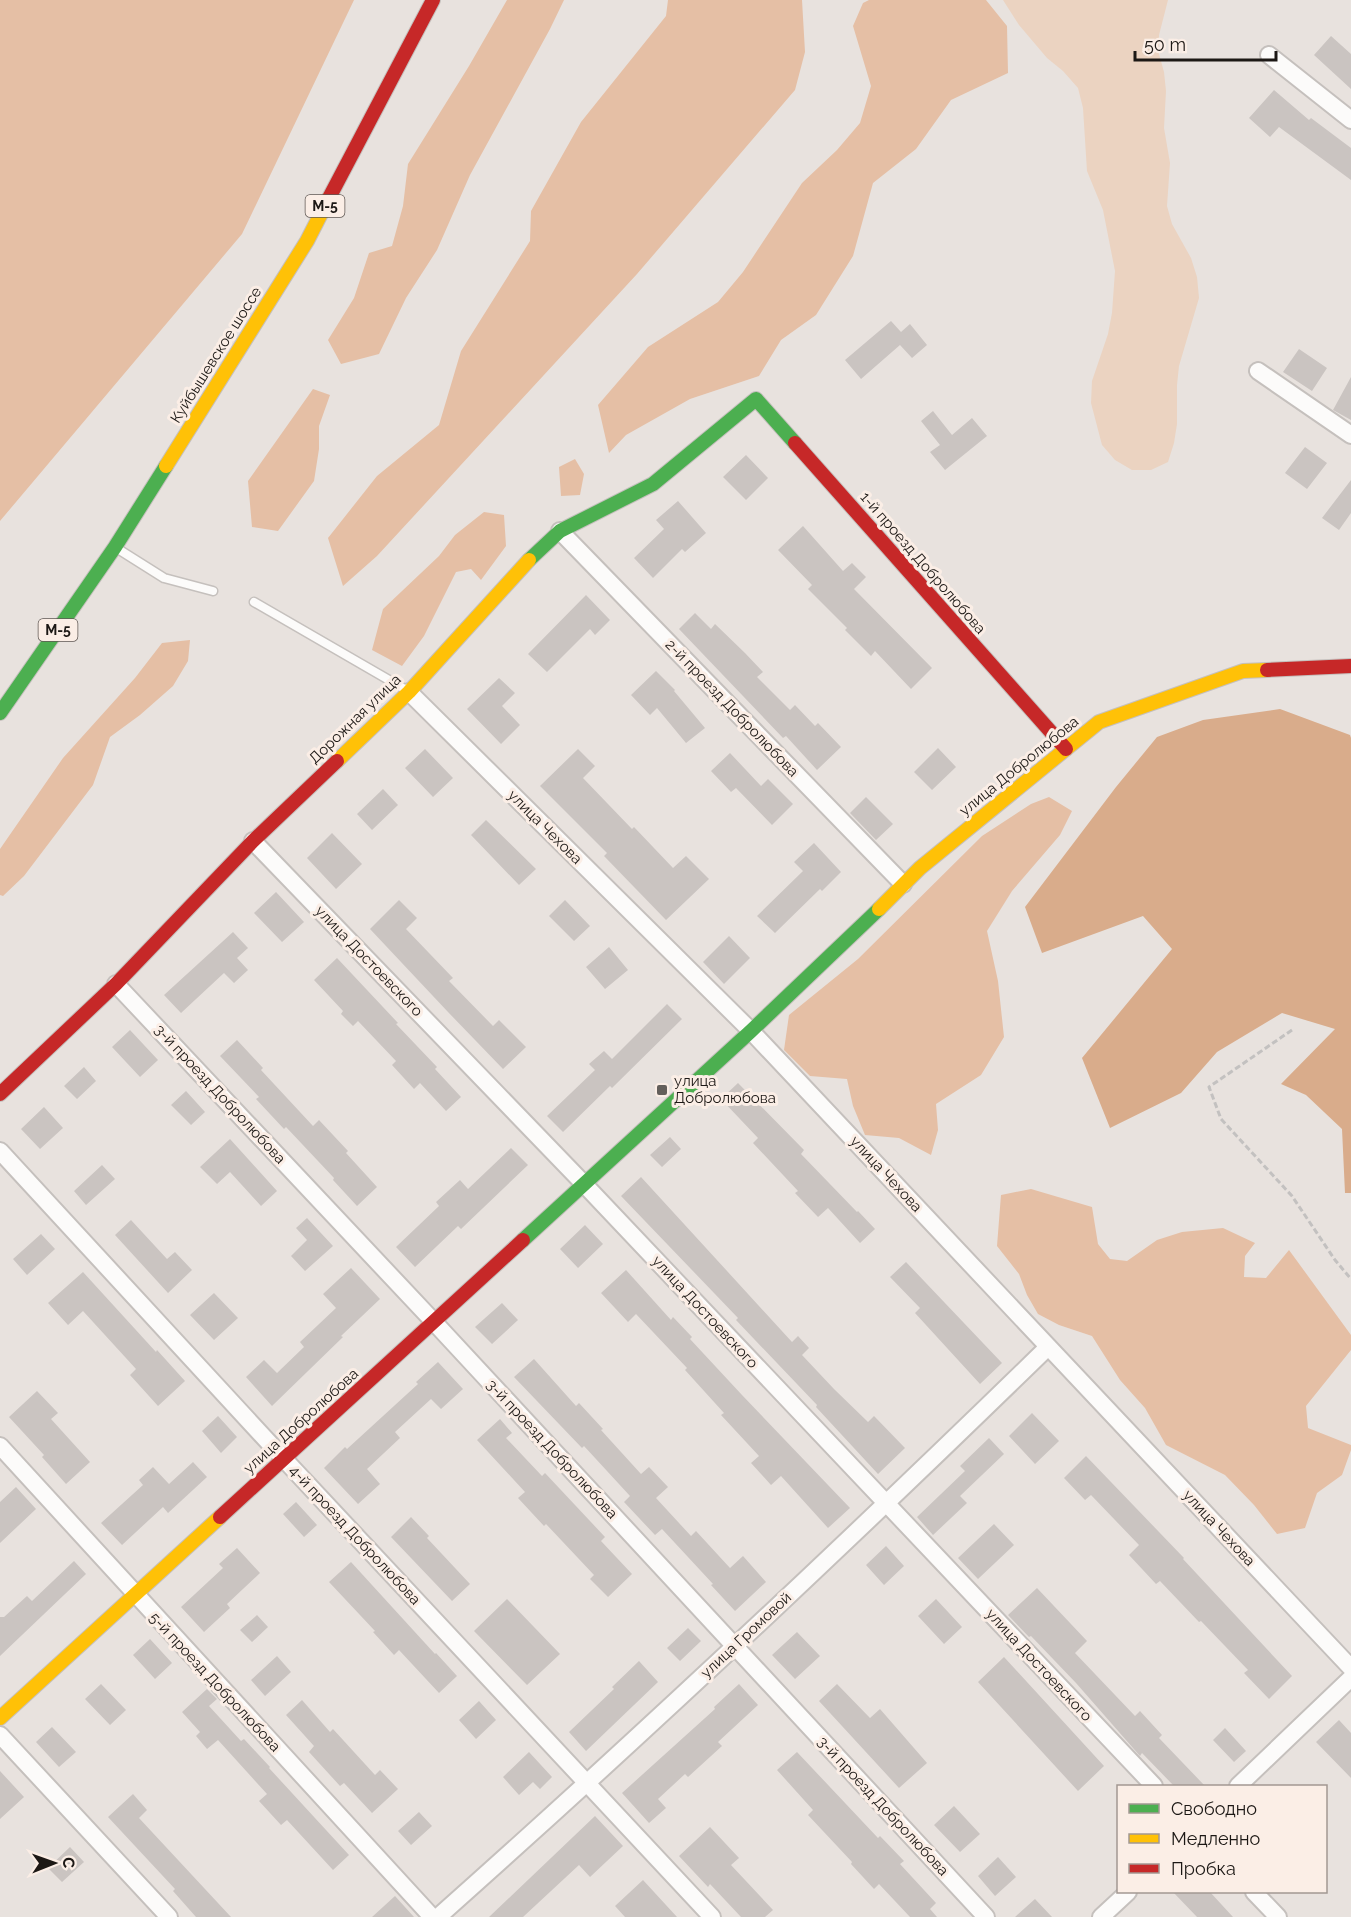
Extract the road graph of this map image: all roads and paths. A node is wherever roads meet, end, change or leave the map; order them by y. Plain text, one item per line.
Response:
1 (433, 0) edge
2 (1269, 55) dead end
3 (1351, 120) edge
4 (1258, 371) dead end
5 (756, 399) joint
6 (1351, 435) edge
7 (560, 531) junction
8 (115, 547) junction
9 (213, 591) dead end
10 (254, 602) dead end
11 (1351, 666) edge
12 (409, 692) junction
13 (0, 713) edge
14 (1066, 749) junction
15 (253, 841) junction
16 (903, 884) junction
17 (116, 984) junction
18 (1292, 1030) dead end
19 (751, 1031) junction
20 (0, 1094) edge
21 (0, 1151) edge
22 (584, 1184) junction
23 (1351, 1279) edge
24 (434, 1322) junction
25 (1048, 1347) junction
26 (0, 1446) edge
27 (284, 1459) junction
28 (887, 1504) junction
29 (135, 1594) junction
30 (735, 1646) junction
31 (1351, 1668) edge
32 (1351, 1678) edge
33 (0, 1718) edge
34 (0, 1735) edge
35 (587, 1784) junction
36 (1153, 1785) edge
37 (1239, 1785) edge
38 (1127, 1893) edge
39 (1255, 1893) edge
40 (169, 1917) edge
41 (432, 1917) edge
42 (438, 1917) edge
43 (712, 1917) edge
44 (986, 1917) edge
45 (1101, 1917) edge
46 (1278, 1917) edge

1 - 8 main road, Куйбышевское шоссе / М-5
2 - 3 street
4 - 6 street
5 - 7 main road, Дорожная улица
5 - 14 main road, 1-й проезд Добролюбова
7 - 12 main road, Дорожная улица
7 - 16 street, 2-й проезд Добролюбова
8 - 9 lane
8 - 13 main road, Куйбышевское шоссе / М-5
10 - 12 lane
11 - 14 main road, улица Добролюбова
12 - 15 main road, Дорожная улица
12 - 19 street, улица Чехова
14 - 16 main road, улица Добролюбова
15 - 17 main road, Дорожная улица
15 - 22 street, улица Достоевского
16 - 19 main road, улица Добролюбова
17 - 20 main road, Дорожная улица
17 - 24 street, 3-й проезд Добролюбова
18 - 23 path
19 - 22 main road, улица Добролюбова
19 - 25 street, улица Чехова
21 - 27 street, 4-й проезд Добролюбова
22 - 24 main road, улица Добролюбова
22 - 28 street, улица Достоевского
24 - 27 main road, улица Добролюбова
24 - 30 street, 3-й проезд Добролюбова
25 - 28 street, улица Громовой
25 - 31 street, улица Чехова
26 - 29 street, 5-й проезд Добролюбова
27 - 29 main road, улица Добролюбова
27 - 35 street, 4-й проезд Добролюбова
28 - 30 street, улица Громовой
28 - 36 street, улица Достоевского
29 - 33 main road, улица Добролюбова
29 - 41 street, 5-й проезд Добролюбова
30 - 35 street, улица Громовой
30 - 44 street, 3-й проезд Добролюбова
32 - 37 street
34 - 40 street
35 - 42 street, улица Громовой
35 - 43 street, 4-й проезд Добролюбова
38 - 45 street
39 - 46 street

